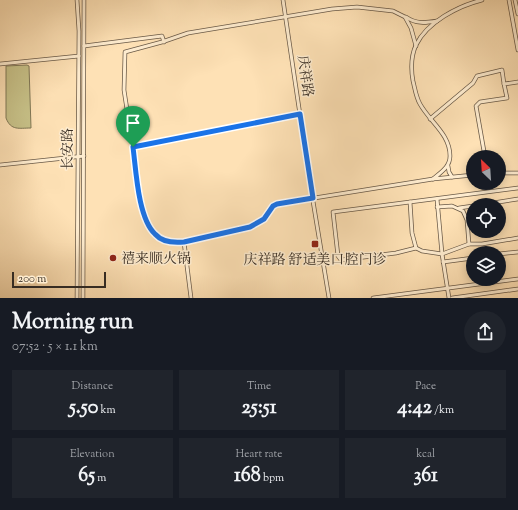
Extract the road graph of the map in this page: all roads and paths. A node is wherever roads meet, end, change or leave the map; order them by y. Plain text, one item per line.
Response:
1 (77, 0) edge
2 (84, 0) edge
3 (283, 0) edge
4 (482, 0) edge
5 (509, 0) edge
6 (515, 0) edge
7 (518, 14) edge
8 (286, 17) junction
9 (405, 17) junction
10 (438, 21) junction
11 (164, 42) junction
12 (84, 46) junction
13 (416, 46) junction
14 (518, 50) edge
15 (78, 56) junction
16 (0, 64) edge
17 (518, 82) edge
18 (504, 84) junction
19 (300, 114) junction
20 (430, 119) junction
21 (133, 147) junction
22 (484, 150) edge
23 (78, 156) junction
24 (84, 156) junction
25 (0, 165) edge
26 (448, 166) junction
27 (506, 173) edge
28 (518, 173) edge
29 (466, 176) edge
30 (452, 177) junction
31 (433, 179) junction
32 (518, 188) edge
33 (313, 198) junction
34 (437, 199) junction
35 (518, 199) edge
36 (506, 201) edge
37 (410, 202) junction
38 (437, 207) junction
39 (466, 207) edge
40 (459, 208) junction
41 (518, 238) edge
42 (184, 242) junction
43 (469, 244) junction
44 (416, 248) junction
45 (518, 252) edge
46 (506, 253) edge
47 (442, 254) junction
48 (466, 259) edge
49 (443, 262) junction
50 (518, 279) edge
51 (447, 288) junction
52 (518, 289) edge
53 (77, 298) edge
54 (83, 298) edge
55 (191, 298) edge
56 (329, 298) edge
57 (373, 298) edge
58 (450, 298) edge

1 - 15 street, 长安路
2 - 12 street, 长安路
3 - 8 street, 庆祥路
4 - 10 street
5 - 14 street
6 - 7 street
8 - 9 street
8 - 11 street
8 - 19 street, 庆祥路
9 - 10 street
9 - 13 street
10 - 13 street
11 - 12 street
11 - 21 street
12 - 24 street, 长安路
13 - 20 street
15 - 16 street
15 - 23 street, 长安路
17 - 18 street
18 - 20 street
18 - 22 street
19 - 21 street
19 - 33 street, 庆祥路
20 - 26 street
21 - 42 street
23 - 24 street
23 - 25 street
23 - 53 street, 长安路
24 - 54 street, 长安路
26 - 30 street
26 - 31 street
27 - 28 street
29 - 30 street
30 - 31 street
31 - 33 street
32 - 34 street
33 - 42 street
33 - 56 street, 庆祥路
34 - 37 street
34 - 38 street
35 - 36 street
37 - 44 street
37 - 44 street
38 - 40 street
38 - 47 street
39 - 40 street
40 - 43 street
41 - 43 street
42 - 55 street
43 - 47 street
44 - 47 street
45 - 46 street
47 - 49 street
48 - 49 street
49 - 51 street
50 - 51 street
51 - 57 street
51 - 58 street
52 - 58 street

